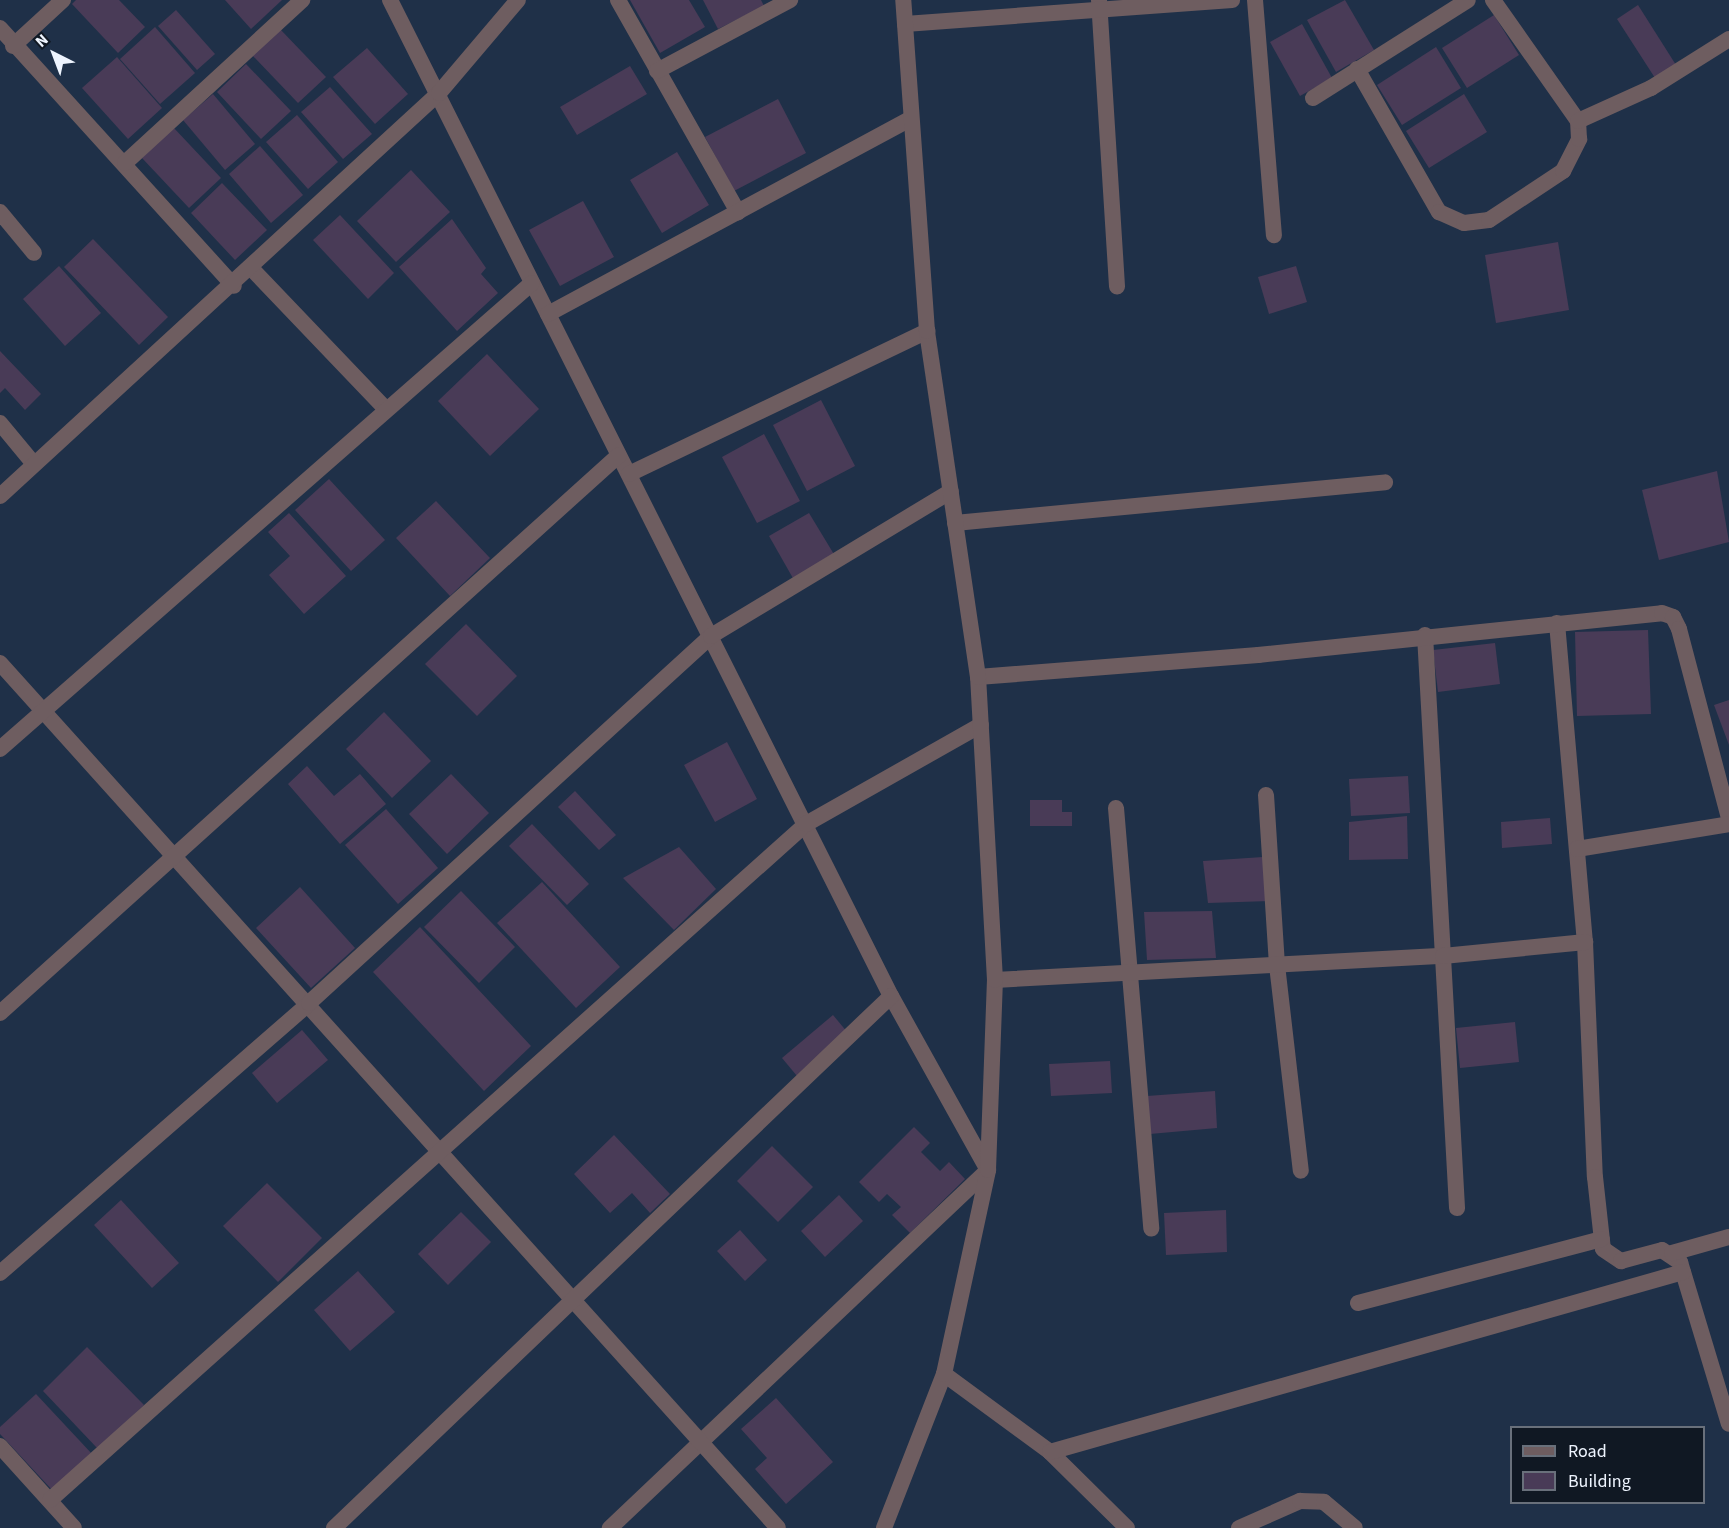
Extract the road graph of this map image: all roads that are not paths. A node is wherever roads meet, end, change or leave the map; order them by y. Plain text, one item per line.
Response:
1 (63, 0) edge
2 (302, 0) edge
3 (390, 0) edge
4 (518, 0) edge
5 (618, 0) edge
6 (790, 0) edge
7 (903, 0) edge
8 (1232, 0) edge
9 (1256, 0) edge
10 (1468, 0) edge
11 (1493, 0) edge
12 (1100, 5) edge
13 (905, 24) junction
14 (0, 28) edge
15 (1729, 39) edge
16 (13, 46) junction
17 (1357, 69) junction
18 (657, 71) junction
19 (439, 93) junction
20 (1312, 98) dead end
21 (910, 119) junction
22 (1578, 121) junction
23 (125, 164) junction
24 (0, 212) edge
25 (738, 212) junction
26 (1274, 235) dead end
27 (34, 253) dead end
28 (251, 268) junction
29 (532, 283) junction
30 (234, 286) junction
31 (1116, 286) dead end
32 (548, 314) junction
33 (927, 331) junction
34 (385, 408) junction
35 (0, 423) edge
36 (619, 455) junction
37 (34, 464) junction
38 (628, 474) junction
39 (1385, 482) dead end
40 (951, 491) junction
41 (0, 496) edge
42 (955, 523) junction
43 (1557, 623) junction
44 (1425, 635) junction
45 (711, 636) junction
46 (0, 663) edge
47 (978, 677) junction
48 (42, 709) junction
49 (981, 724) junction
50 (0, 749) edge
51 (1266, 795) dead end
52 (1116, 808) dead end
53 (1729, 818) edge
54 (806, 824) junction
55 (1729, 824) edge
56 (1577, 849) junction
57 (175, 856) junction
58 (1585, 942) junction
59 (1443, 956) junction
60 (1277, 965) junction
61 (1131, 975) junction
62 (994, 980) junction
63 (891, 996) junction
64 (309, 1003) junction
65 (0, 1013) edge
66 (440, 1149) junction
67 (988, 1170) junction
68 (1301, 1171) dead end
69 (1457, 1208) dead end
70 (1151, 1229) dead end
71 (1729, 1237) edge
72 (1602, 1239) junction
73 (1672, 1253) junction
74 (1683, 1272) junction
75 (0, 1273) edge
76 (574, 1296) junction
77 (1358, 1303) dead end
78 (944, 1374) junction
79 (1729, 1424) edge
80 (705, 1440) junction
81 (0, 1446) edge
82 (1050, 1452) junction
83 (50, 1500) junction
84 (74, 1528) edge
85 (334, 1528) edge
86 (610, 1528) edge
87 (778, 1528) edge
88 (884, 1528) edge
89 (1127, 1528) edge
90 (1239, 1528) edge
91 (1355, 1528) edge

1 - 16 street
2 - 23 street
3 - 19 street
4 - 19 street
5 - 18 street
6 - 18 street
7 - 13 street
8 - 12 street
9 - 26 street
10 - 17 street
11 - 22 street
12 - 13 street
12 - 31 street
13 - 21 street
14 - 16 street
15 - 22 street
16 - 23 street
17 - 20 street
17 - 22 street
18 - 25 street
19 - 28 street
19 - 29 street
21 - 25 street
21 - 33 street
23 - 30 street
24 - 27 street
25 - 32 street
28 - 30 street
28 - 34 street
29 - 32 street
29 - 34 street
30 - 37 street
32 - 36 street
33 - 38 street
33 - 40 street
34 - 48 street
35 - 37 street
36 - 38 street
36 - 57 street
37 - 41 street
38 - 45 street
39 - 42 street
40 - 42 street
40 - 45 street
42 - 47 street
43 - 44 street
43 - 53 street
43 - 56 street
44 - 47 street
44 - 59 street
45 - 54 street
45 - 64 street
46 - 48 street
47 - 49 street
48 - 50 street
48 - 57 street
49 - 54 street
49 - 62 street
51 - 60 street
52 - 61 street
54 - 63 street
54 - 66 street
55 - 56 street
56 - 58 street
57 - 64 street
57 - 65 street
58 - 59 street
58 - 72 street
59 - 60 street
59 - 69 street
60 - 61 street
60 - 68 street
61 - 62 street
61 - 70 street
62 - 67 street
63 - 67 street
63 - 76 street
64 - 66 street
64 - 75 street
66 - 76 street
66 - 83 street
67 - 78 street
67 - 80 street
71 - 73 street
72 - 73 street
72 - 77 street
73 - 74 street
74 - 79 street
74 - 82 street
76 - 80 street
76 - 85 street
78 - 82 street
78 - 88 street
80 - 86 street
80 - 87 street
81 - 83 street
82 - 89 street
83 - 84 street
90 - 91 street

